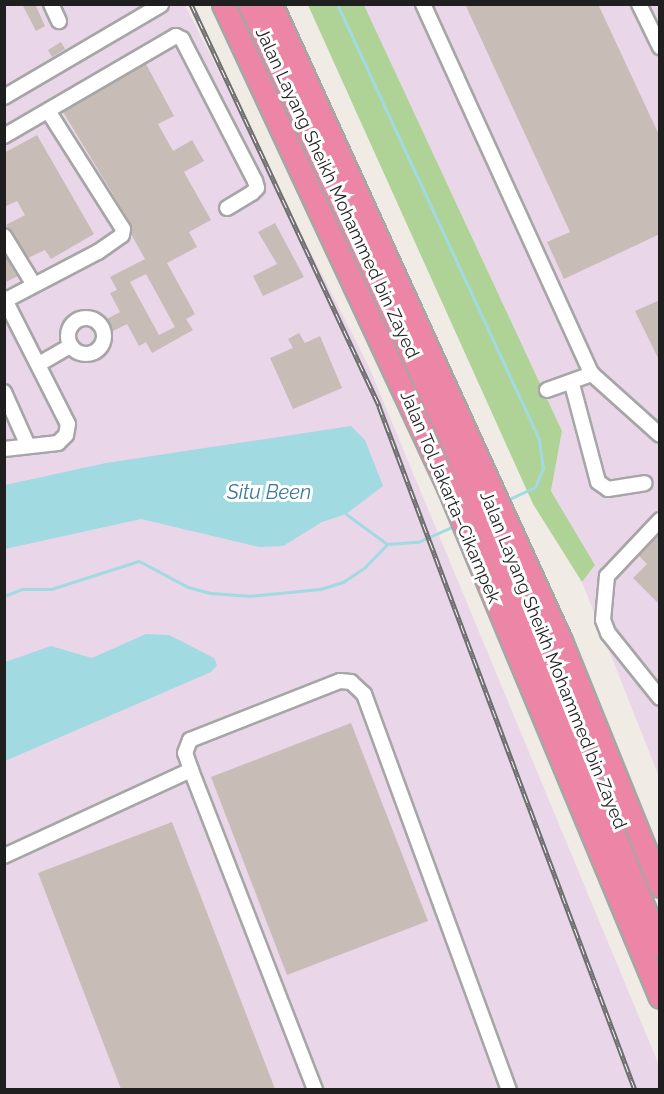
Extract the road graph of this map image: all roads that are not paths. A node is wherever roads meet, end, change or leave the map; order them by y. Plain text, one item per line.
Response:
1 (51, 4) edge
2 (161, 4) edge
3 (223, 4) edge
4 (249, 4) edge
5 (261, 4) edge
6 (271, 4) edge
7 (423, 4) edge
8 (639, 4) edge
9 (59, 21) dead end
10 (660, 47) edge
11 (4, 98) edge
12 (48, 111) junction
13 (4, 136) edge
14 (226, 208) dead end
15 (4, 236) edge
16 (34, 285) junction
17 (5, 299) edge
18 (70, 346) dead end
19 (39, 364) junction
20 (592, 374) junction
21 (572, 384) junction
22 (547, 390) dead end
23 (4, 392) edge
24 (660, 435) edge
25 (28, 446) junction
26 (4, 449) edge
27 (645, 483) dead end
28 (660, 520) edge
29 (660, 698) edge
30 (191, 771) junction
31 (4, 856) edge
32 (660, 886) edge
33 (660, 924) edge
34 (660, 947) edge
35 (660, 997) edge
36 (315, 1089) edge
37 (509, 1089) edge

1 - 9 lane
2 - 11 lane
3 - 35 highway, Jalan Tol Jakarta–Cikampek
4 - 34 highway, Jalan Layang Sheikh Mohammed bin Zayed
5 - 33 highway, Jalan Layang Sheikh Mohammed bin Zayed
6 - 32 highway
7 - 20 lane
8 - 10 lane
12 - 13 lane
12 - 14 lane
12 - 16 lane
15 - 16 lane
16 - 17 lane
17 - 19 lane
18 - 19 lane
19 - 25 lane
20 - 21 lane
20 - 24 lane
21 - 22 lane
21 - 27 lane
23 - 25 lane
25 - 26 lane
28 - 29 lane
30 - 31 lane
30 - 36 lane
30 - 37 lane

